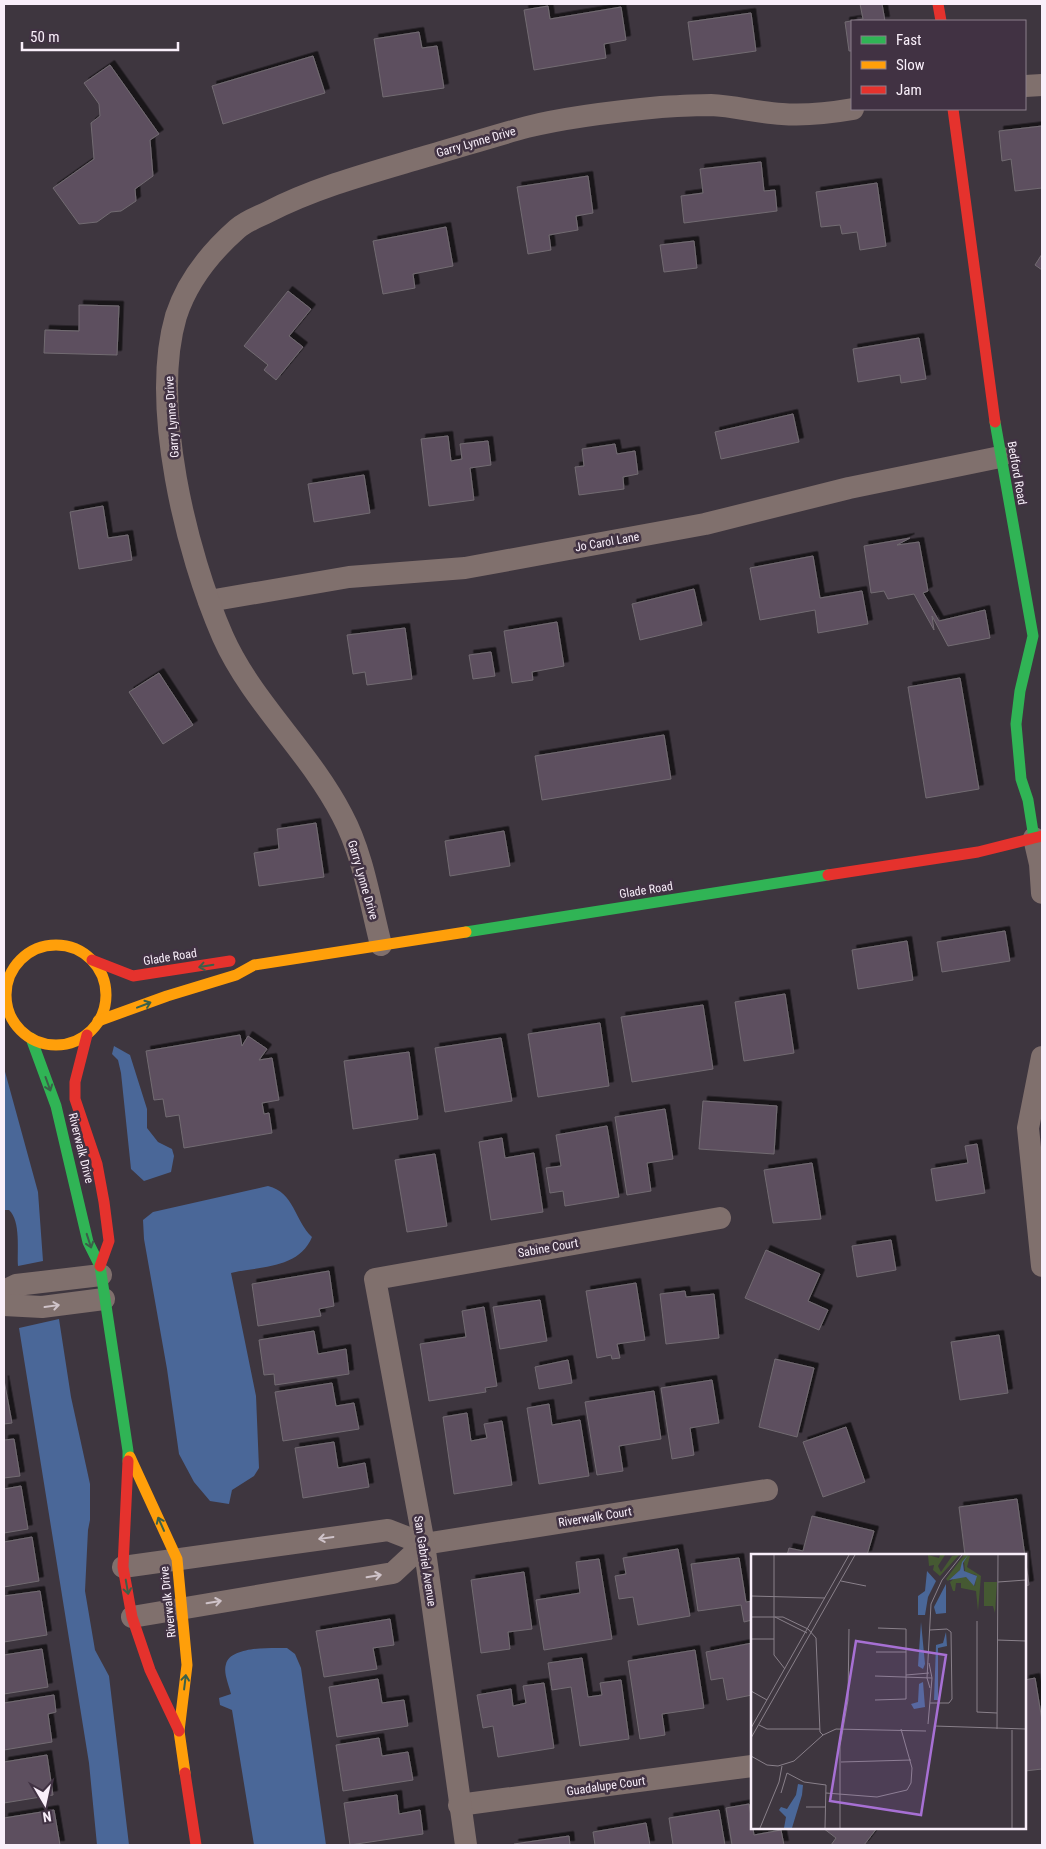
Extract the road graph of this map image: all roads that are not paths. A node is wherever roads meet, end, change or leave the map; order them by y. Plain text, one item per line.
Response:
1 (938, 4) edge
2 (941, 20) edge
3 (1042, 84) edge
4 (1026, 86) edge
5 (851, 109) edge
6 (953, 110) edge
7 (1000, 457) junction
8 (209, 601) junction
9 (1038, 837) edge
10 (1042, 893) edge
11 (381, 945) junction
12 (92, 960) junction
13 (16, 964) junction
14 (254, 965) junction
15 (4, 970) edge
16 (4, 1020) edge
17 (98, 1021) junction
18 (18, 1028) junction
19 (87, 1034) junction
20 (31, 1038) junction
21 (1042, 1057) edge
22 (720, 1218) dead end
23 (1042, 1266) edge
24 (101, 1271) junction
25 (375, 1278) joint
26 (4, 1291) edge
27 (104, 1299) junction
28 (4, 1305) edge
29 (128, 1452) junction
30 (767, 1490) dead end
31 (424, 1544) junction
32 (177, 1559) junction
33 (123, 1567) junction
34 (184, 1607) junction
35 (132, 1617) junction
36 (179, 1731) junction
37 (751, 1766) edge
38 (459, 1805) junction
39 (196, 1845) edge
40 (466, 1845) edge

1 - 2 street
3 - 4 street
5 - 8 street, Garry Lynne Drive
6 - 7 street, Bedford Road
7 - 8 street, Jo Carol Lane
7 - 9 street, Bedford Road
8 - 11 street, Garry Lynne Drive
9 - 10 street
9 - 11 street, Glade Road
11 - 14 street, Glade Road
12 - 13 street, Glade Road
14 -> 12 street, Glade Road
12 - 17 street, Glade Road
13 - 15 street, Glade Road
13 - 18 street, Glade Road
17 -> 14 street, Glade Road
16 - 18 street, Glade Road
17 - 19 street, Glade Road
18 - 20 street, Glade Road
19 - 20 street, Glade Road
19 - 24 street, Riverwalk Drive
20 -> 24 street, Riverwalk Drive
21 - 23 street
22 - 25 street, Sabine Court
24 - 26 street
24 - 27 street, Riverwalk Drive
25 - 31 street, San Gabriel Avenue
28 -> 27 street
27 - 29 street, Riverwalk Drive
32 -> 29 street, Riverwalk Drive
29 - 33 street, Riverwalk Drive
30 - 31 street, Riverwalk Court
31 -> 32 street
34 -> 31 street
31 - 38 street, San Gabriel Avenue
32 - 33 street
32 - 34 street, Riverwalk Drive
33 -> 35 street, Riverwalk Drive
34 - 35 street
36 -> 34 street, Riverwalk Drive
35 - 36 street, Riverwalk Drive
36 - 39 street, Riverwalk Drive
37 - 38 street, Guadalupe Court
38 - 40 street, San Gabriel Avenue

